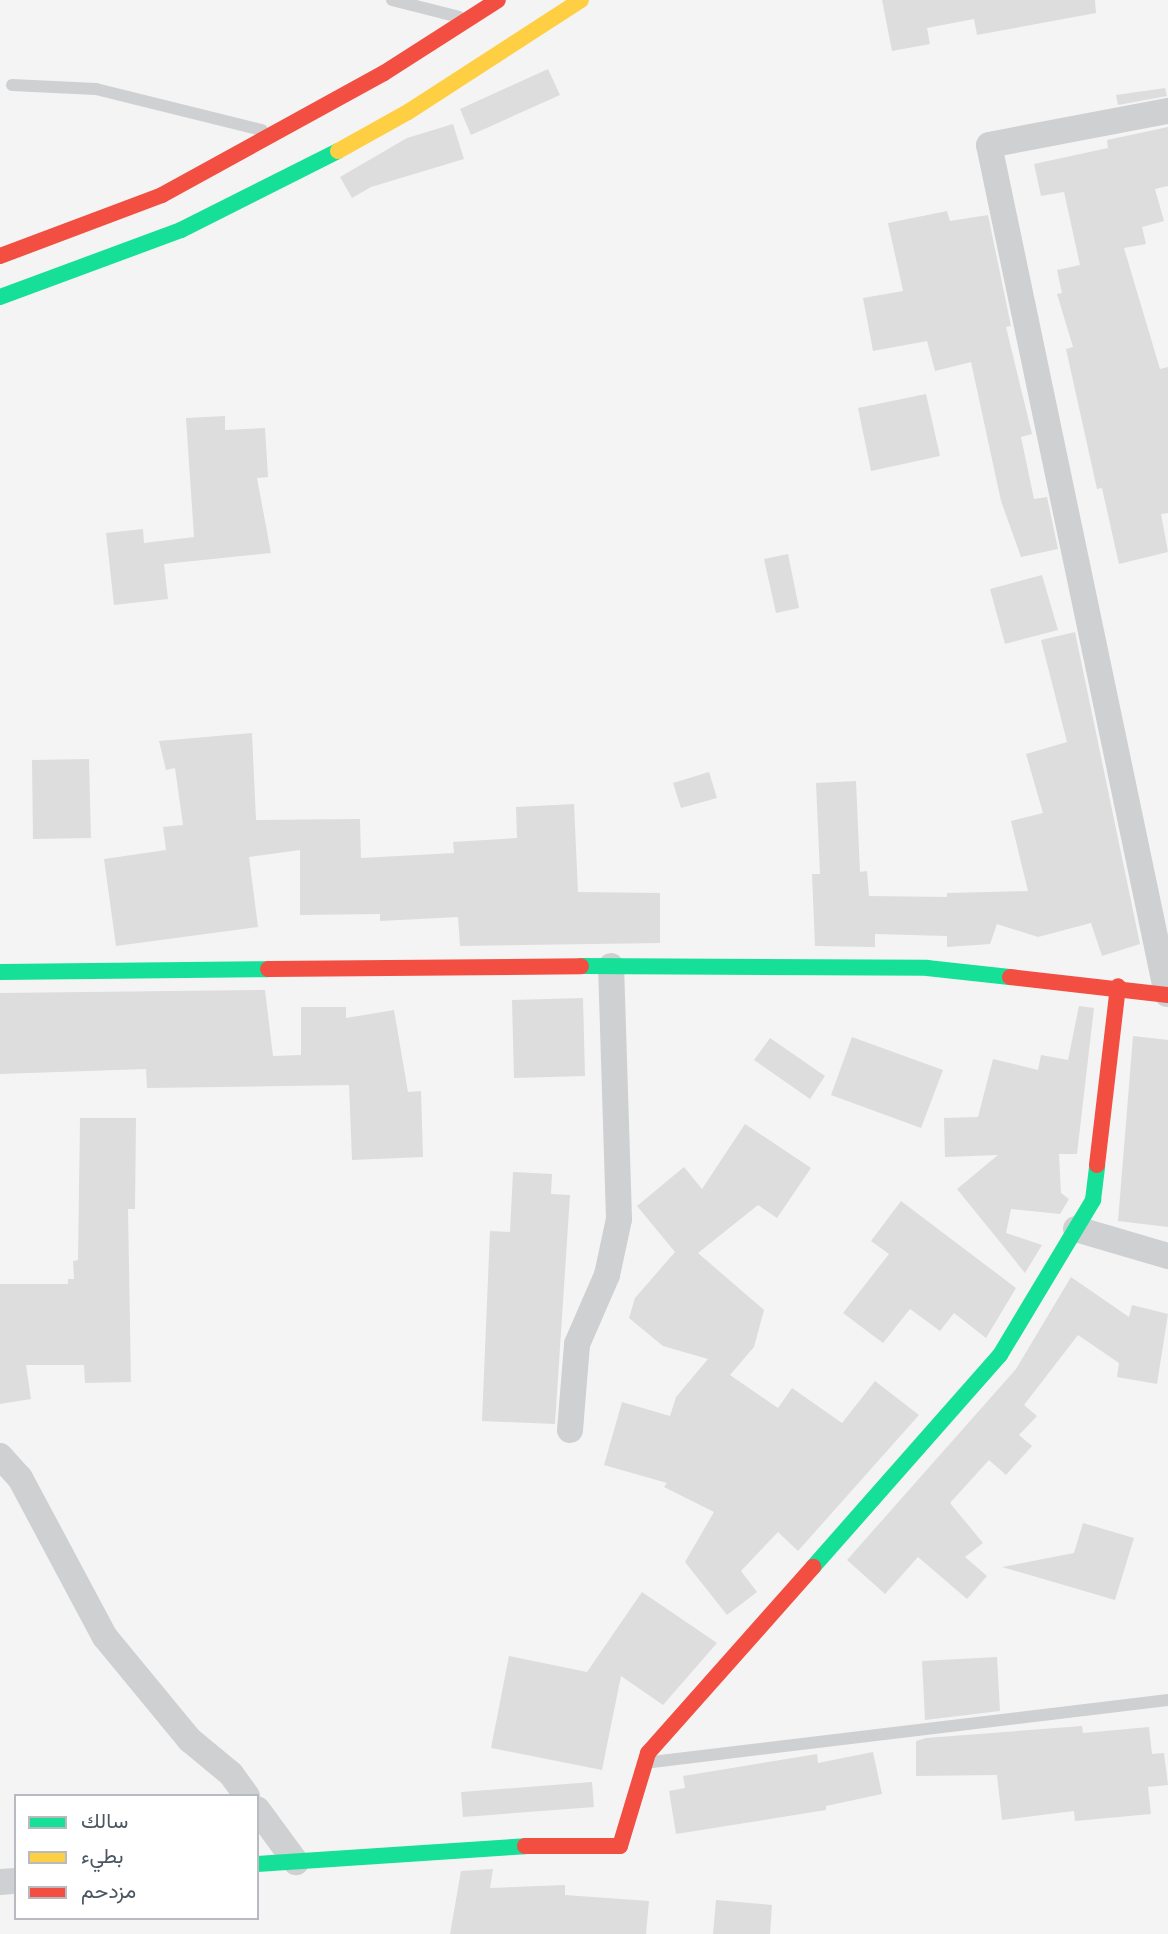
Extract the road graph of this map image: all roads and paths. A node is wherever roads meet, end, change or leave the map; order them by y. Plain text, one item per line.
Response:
1 (392, 0) edge
2 (498, 0) edge
3 (581, 0) edge
4 (470, 19) junction
5 (12, 85) dead end
6 (1168, 111) edge
7 (279, 134) junction
8 (0, 256) edge
9 (0, 297) edge
10 (611, 966) junction
11 (0, 972) edge
12 (1118, 986) junction
13 (1168, 995) edge
14 (1076, 1229) junction
15 (1168, 1256) edge
16 (570, 1430) dead end
17 (0, 1456) edge
18 (1168, 1700) edge
19 (645, 1763) junction
20 (246, 1794) edge
21 (259, 1812) edge
22 (296, 1862) junction
23 (259, 1864) edge

1 - 4 lane
2 - 4 main road
3 - 9 main road
4 - 7 main road
5 - 7 lane
6 - 13 street
7 - 8 main road
10 - 11 main road
10 - 12 main road
10 - 16 street
12 - 13 main road
12 - 14 main road
14 - 15 street
14 - 19 main road
17 - 20 street
18 - 19 lane
19 - 22 main road
21 - 22 street
22 - 23 main road

